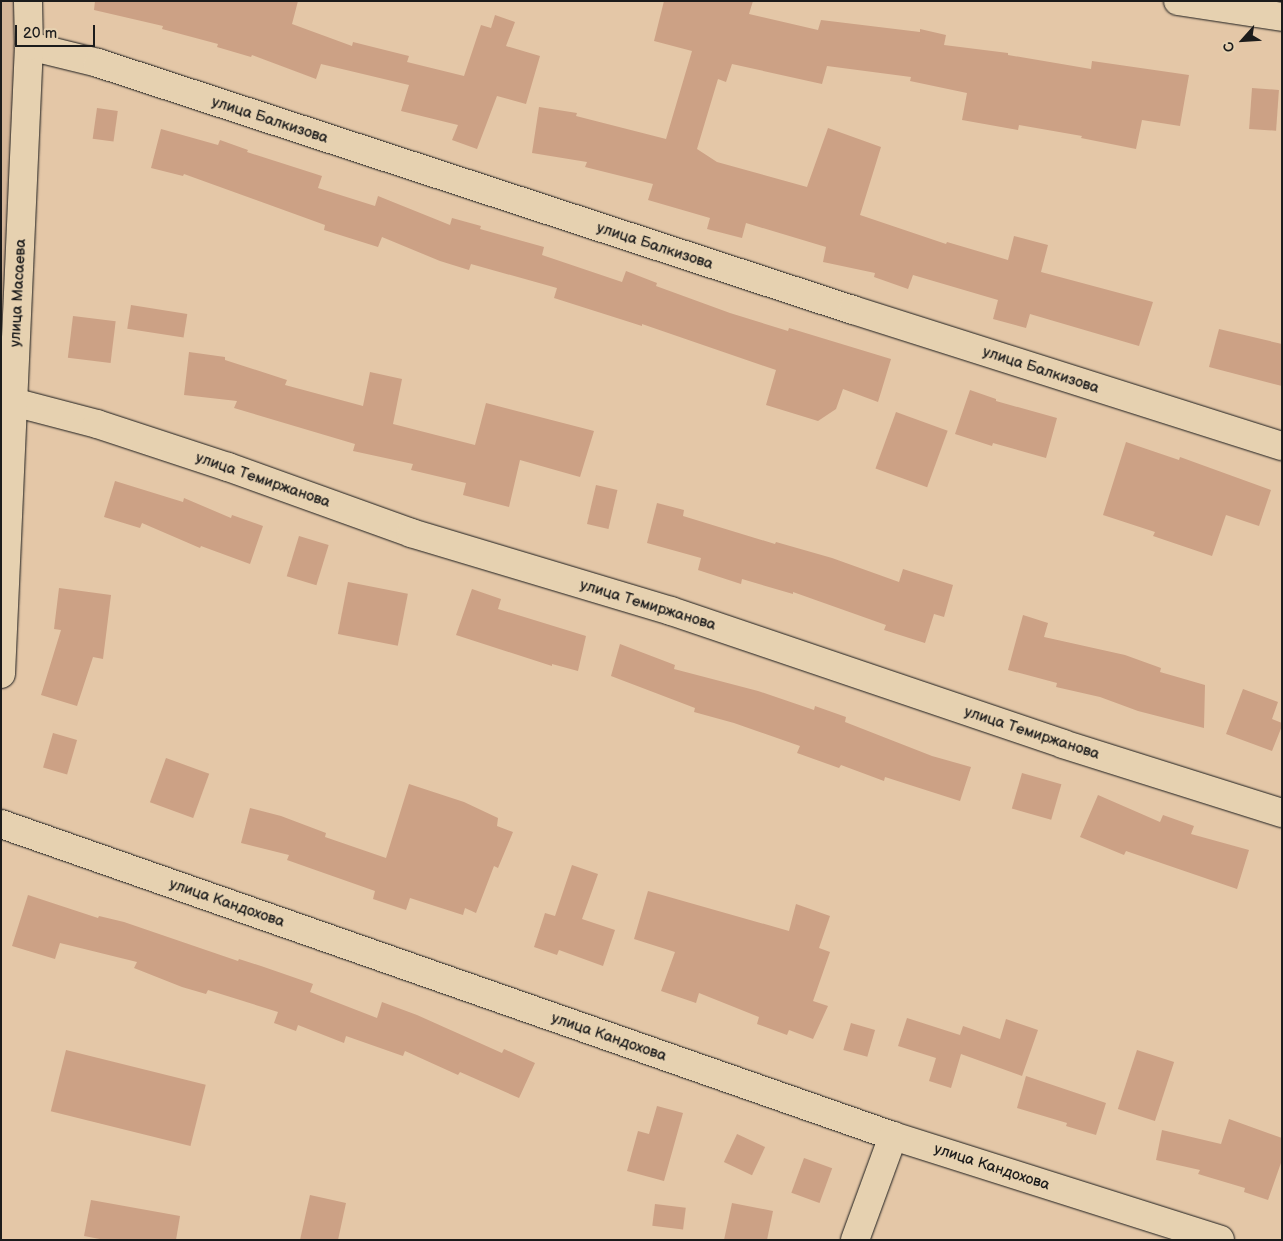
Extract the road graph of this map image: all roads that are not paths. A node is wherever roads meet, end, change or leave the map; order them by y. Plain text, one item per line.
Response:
1 (28, 1) edge
2 (1178, 1) edge
3 (1282, 17) edge
4 (29, 46) junction
5 (13, 402) junction
6 (1282, 446) edge
7 (1, 674) edge
8 (1282, 813) edge
9 (1, 824) edge
10 (893, 1136) junction
11 (854, 1240) edge
12 (1220, 1240) edge

1 - 4 street, улица Масаева
2 - 3 street
4 - 5 street, улица Масаева
4 - 6 street, улица Балкизова
5 - 7 street, улица Масаева
5 - 8 street, улица Темиржанова
9 - 10 street, улица Кандохова
10 - 11 street
10 - 12 street, улица Кандохова

